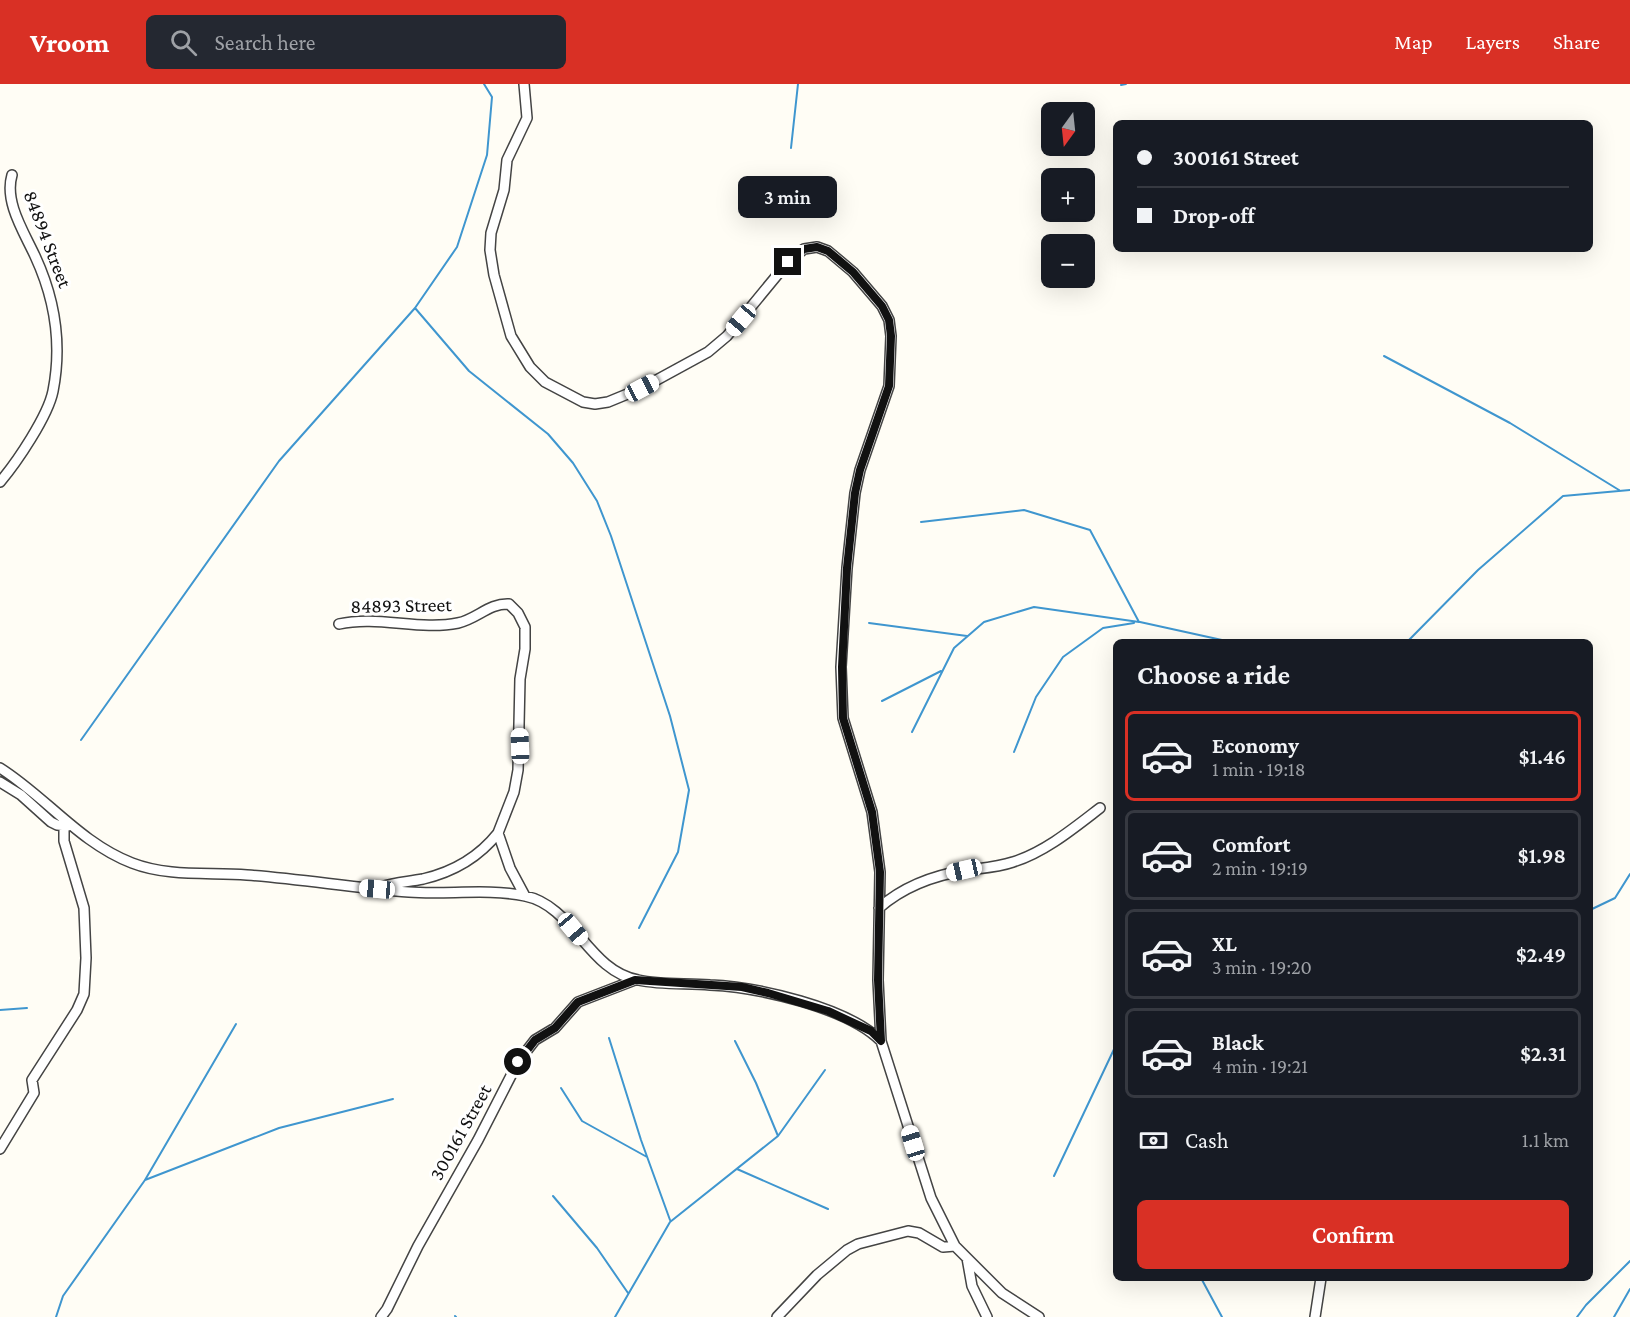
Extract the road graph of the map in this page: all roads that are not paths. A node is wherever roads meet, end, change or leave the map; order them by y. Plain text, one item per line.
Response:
1 (524, 84) edge
2 (12, 175) dead end
3 (0, 482) edge
4 (339, 624) dead end
5 (0, 768) edge
6 (0, 782) edge
7 (1100, 808) dead end
8 (67, 826) junction
9 (498, 834) junction
10 (377, 889) junction
11 (525, 896) junction
12 (879, 908) junction
13 (635, 980) junction
14 (881, 1041) junction
15 (0, 1149) edge
16 (955, 1246) junction
17 (967, 1258) junction
18 (1321, 1281) edge
19 (381, 1317) edge
20 (777, 1317) edge
21 (987, 1317) edge
22 (1039, 1317) edge
23 (1315, 1317) edge

1 - 12 street
2 - 3 street, 84894 Street
4 - 9 street, 84893 Street
5 - 8 street
6 - 8 street
7 - 12 street
8 - 10 street
8 - 15 street
9 - 10 street, 84893 Street
9 - 11 street
10 - 11 street
11 - 13 street
12 - 14 street
13 - 14 street
13 - 19 street, 300161 Street
14 - 16 street
16 - 17 street
16 - 20 street
17 - 21 street
17 - 22 street
18 - 23 street

